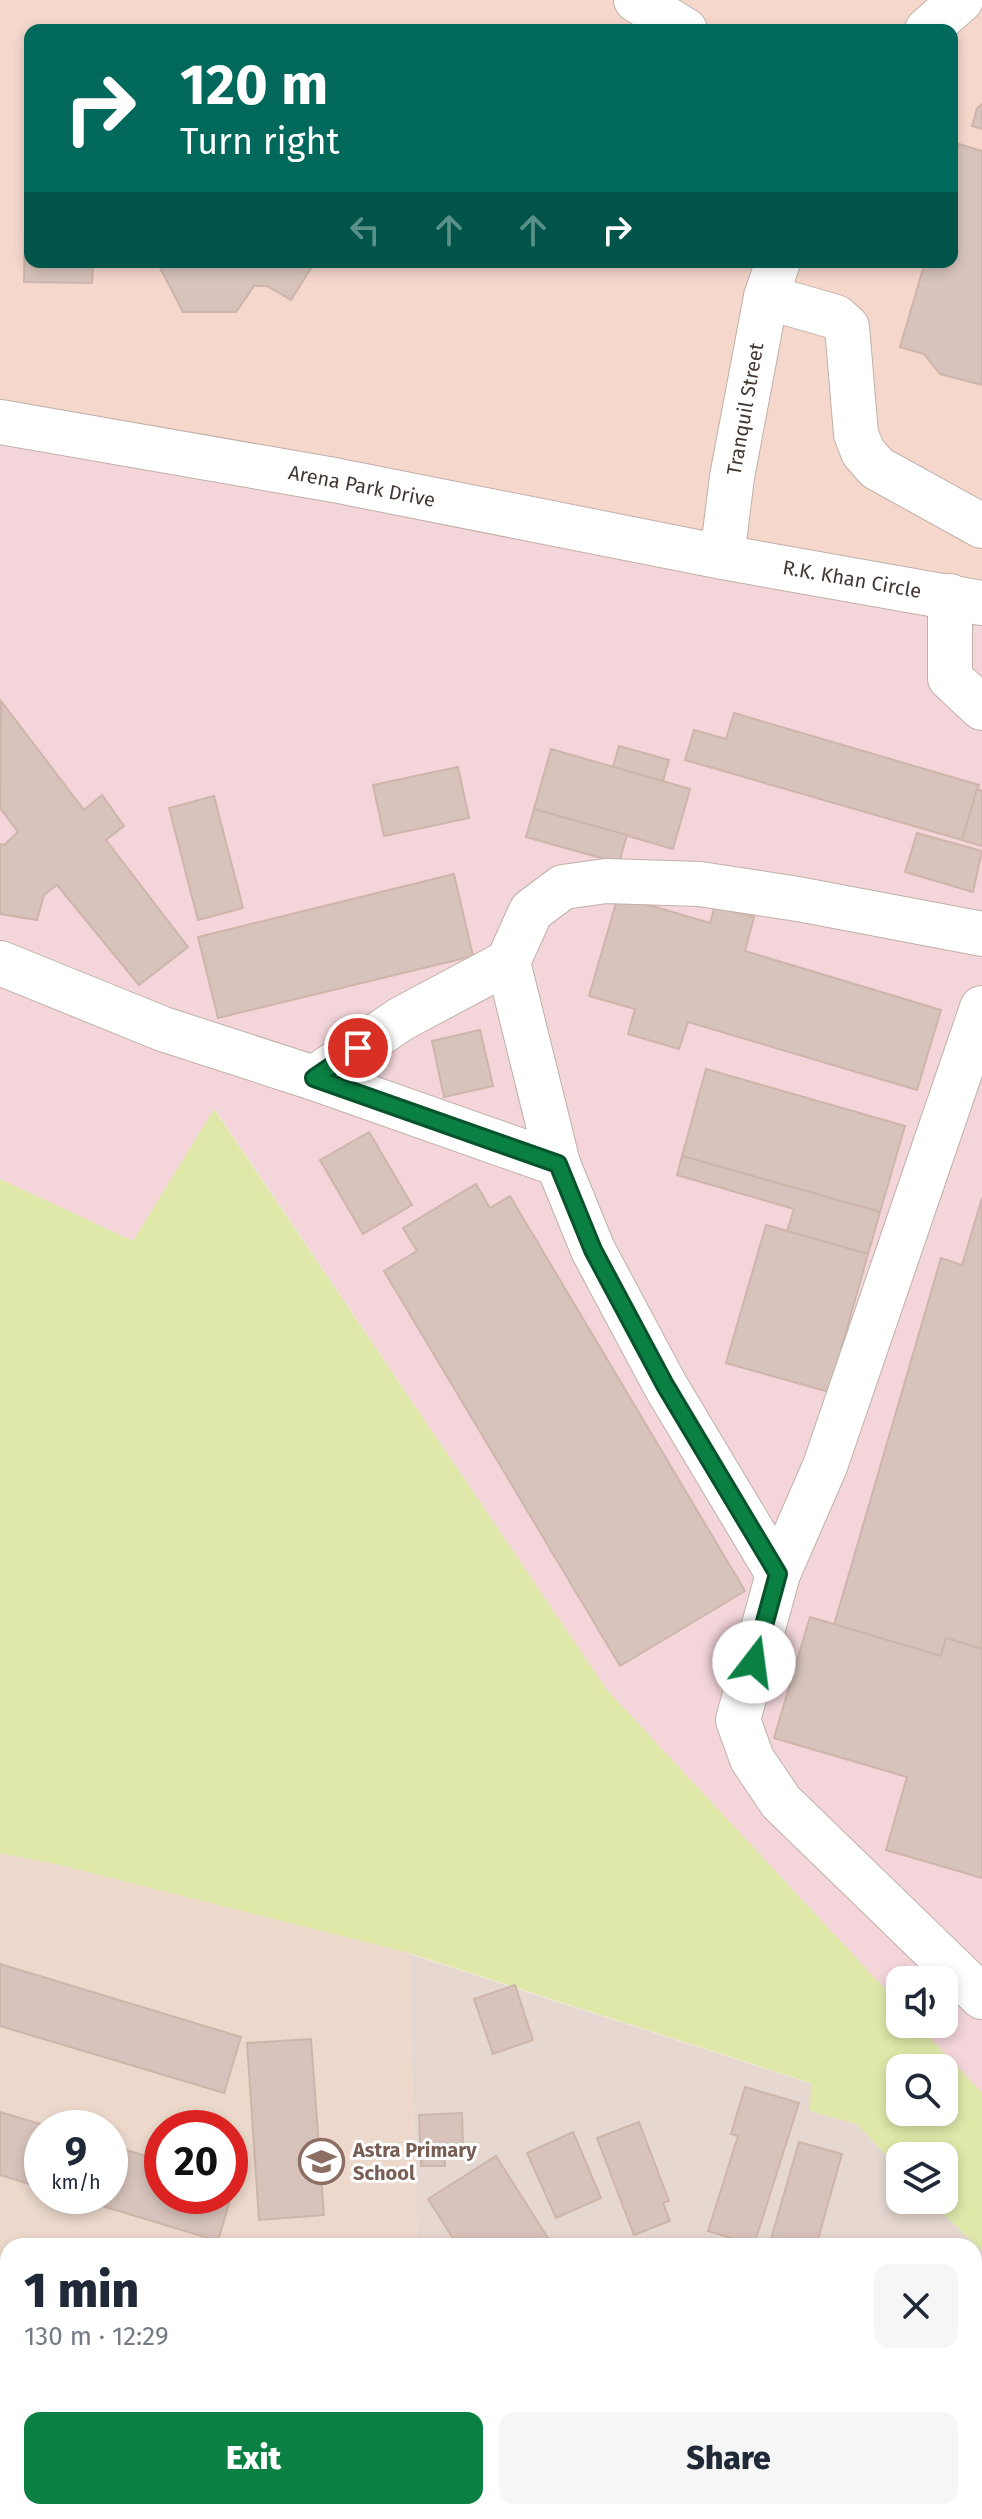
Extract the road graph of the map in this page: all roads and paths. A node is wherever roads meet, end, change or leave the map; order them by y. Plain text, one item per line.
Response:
1 (636, 0) edge
2 (961, 0) edge
3 (675, 24) edge
4 (934, 24) edge
5 (772, 279) edge
6 (0, 422) edge
7 (982, 526) edge
8 (722, 557) junction
9 (966, 600) edge
10 (982, 708) edge
11 (982, 934) edge
12 (508, 962) junction
13 (0, 963) edge
14 (982, 1008) edge
15 (314, 1078) junction
16 (558, 1164) junction
17 (778, 1574) junction
18 (982, 1997) edge

1 - 3 street
2 - 4 street
5 - 7 street
5 - 8 street, Tranquil Street
6 - 8 street, Arena Park Drive
8 - 9 street, R.K. Khan Circle
9 - 10 street
11 - 12 street
12 - 15 street
12 - 16 street
13 - 15 street
14 - 17 street
15 - 16 street
16 - 17 street
17 - 18 street

